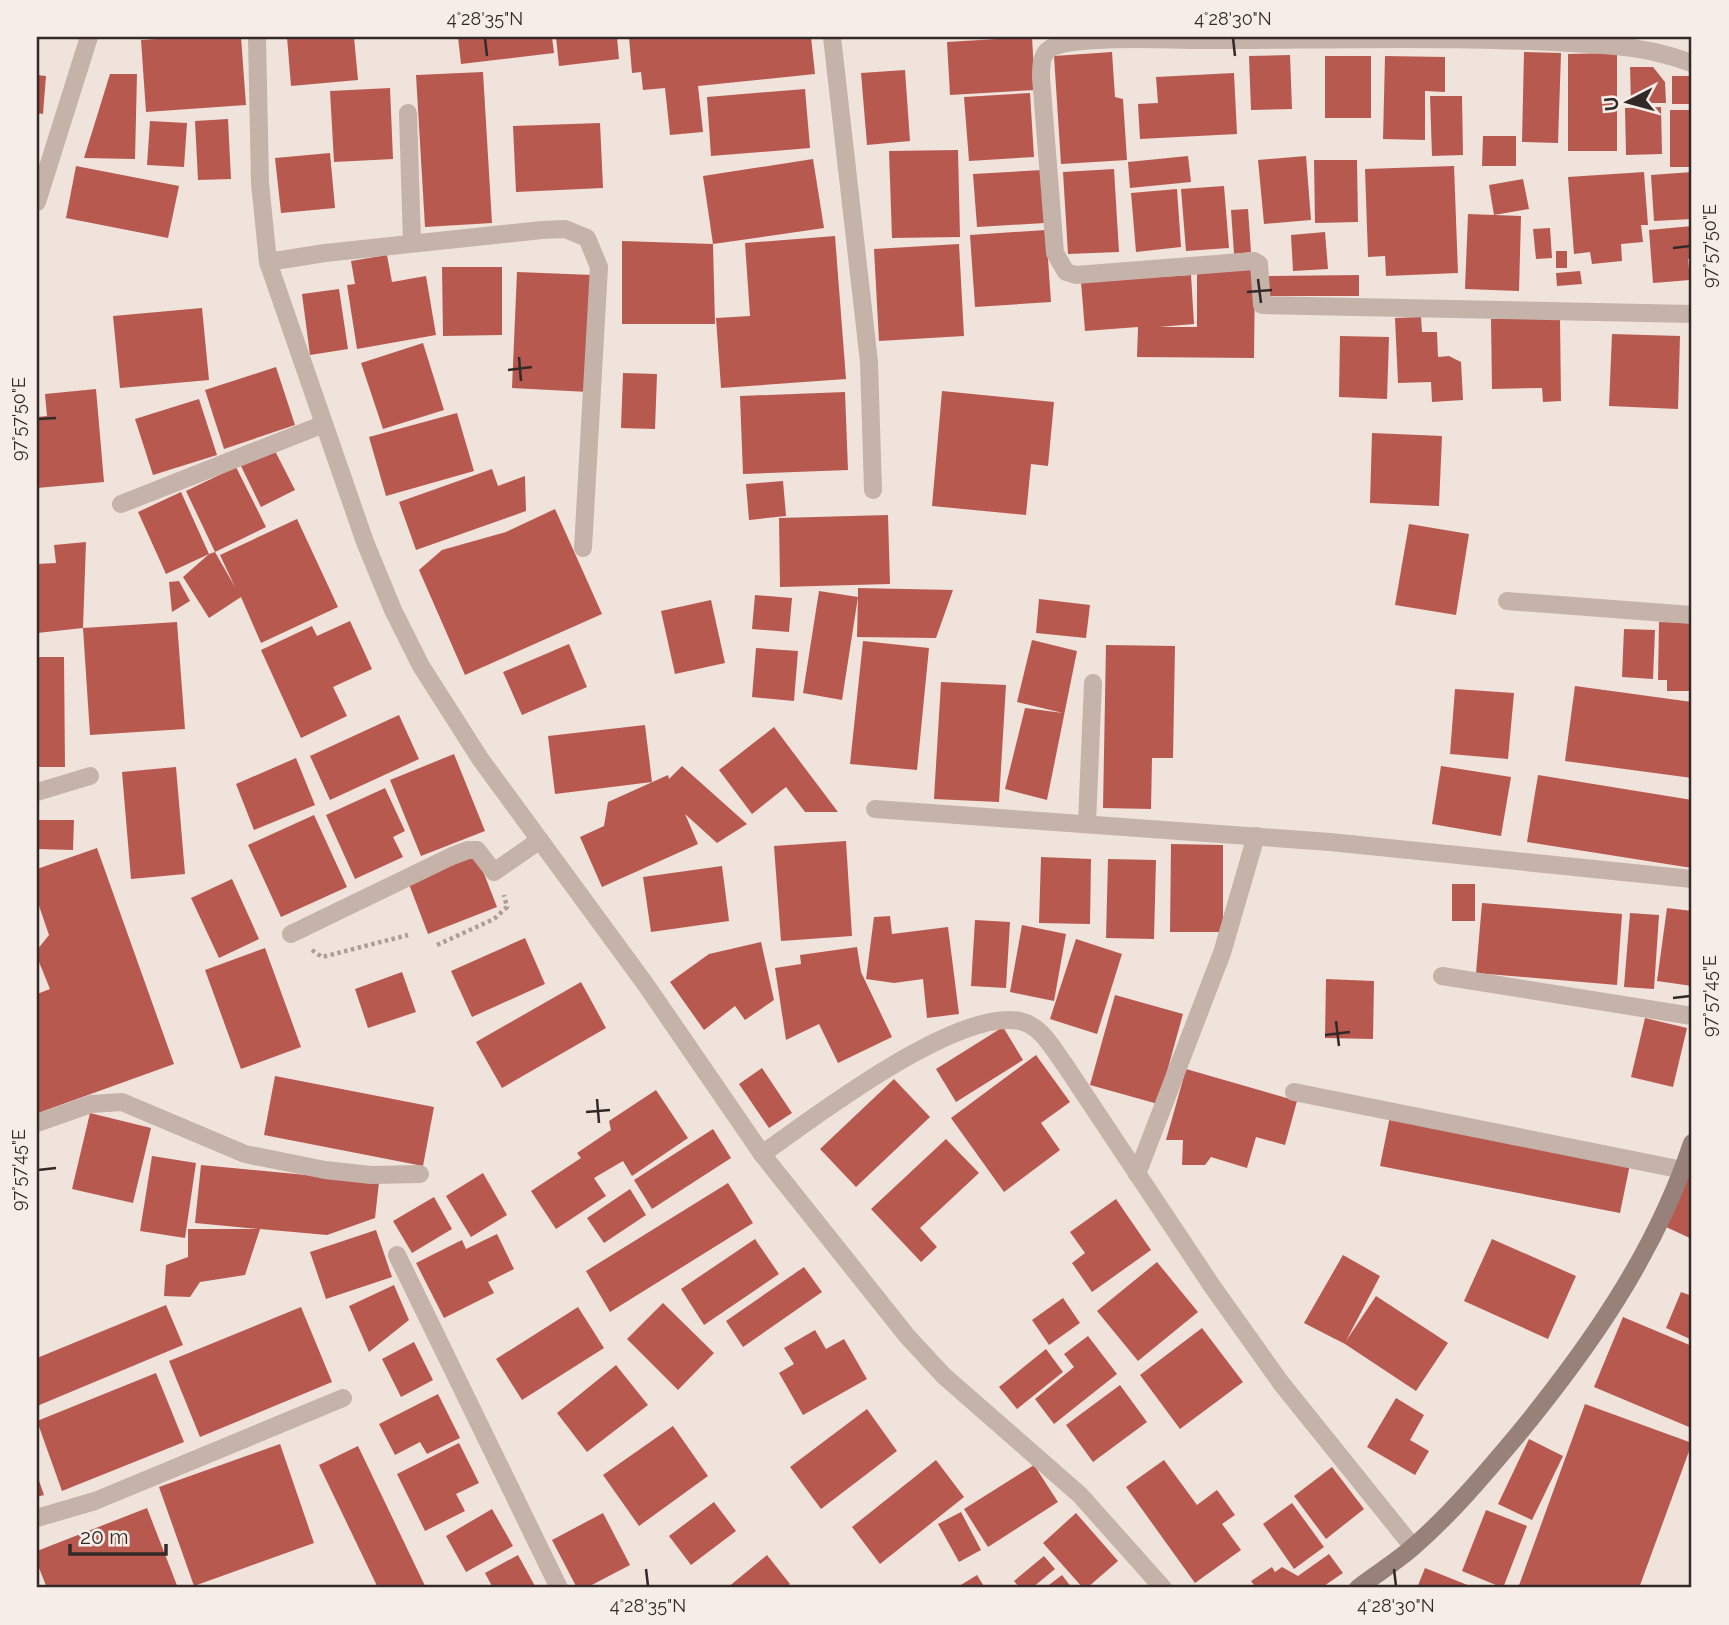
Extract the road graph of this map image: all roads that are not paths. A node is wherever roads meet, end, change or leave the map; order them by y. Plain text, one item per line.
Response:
1 (89, 37) edge
2 (257, 37) edge
3 (832, 37) edge
4 (1692, 63) edge
5 (408, 113) dead end
6 (37, 202) edge
7 (412, 243) junction
8 (268, 262) junction
9 (1692, 314) edge
10 (324, 424) junction
11 (873, 491) dead end
12 (121, 504) dead end
13 (583, 548) dead end
14 (1507, 601) dead end
15 (1692, 615) edge
16 (1093, 683) dead end
17 (90, 776) dead end
18 (37, 792) edge
19 (874, 808) dead end
20 (1087, 823) junction
21 (1256, 836) junction
22 (540, 841) junction
23 (1692, 879) edge
24 (291, 934) road end
25 (1442, 976) dead end
26 (1692, 1016) edge
27 (1294, 1092) dead end
28 (37, 1123) edge
29 (1692, 1143) edge
30 (762, 1154) junction
31 (1683, 1170) junction
32 (420, 1174) dead end
33 (1137, 1174) junction
34 (397, 1255) dead end
35 (343, 1398) dead end
36 (37, 1518) edge
37 (1413, 1547) junction
38 (559, 1588) edge
39 (1163, 1588) edge
40 (1358, 1588) edge

1 - 6 street
2 - 8 street
3 - 11 street
4 - 9 street
5 - 7 street
7 - 8 street
7 - 13 street
8 - 10 street
10 - 12 street
10 - 22 street
14 - 15 street
16 - 20 street
17 - 18 street
19 - 20 street
20 - 21 street
21 - 23 street
21 - 33 street
22 - 24 street
22 - 30 street
25 - 26 street
27 - 31 street
28 - 32 street
29 - 31 main road
30 - 33 street
30 - 39 street
31 - 37 main road
33 - 37 street
34 - 38 street
35 - 36 street
37 - 40 main road

